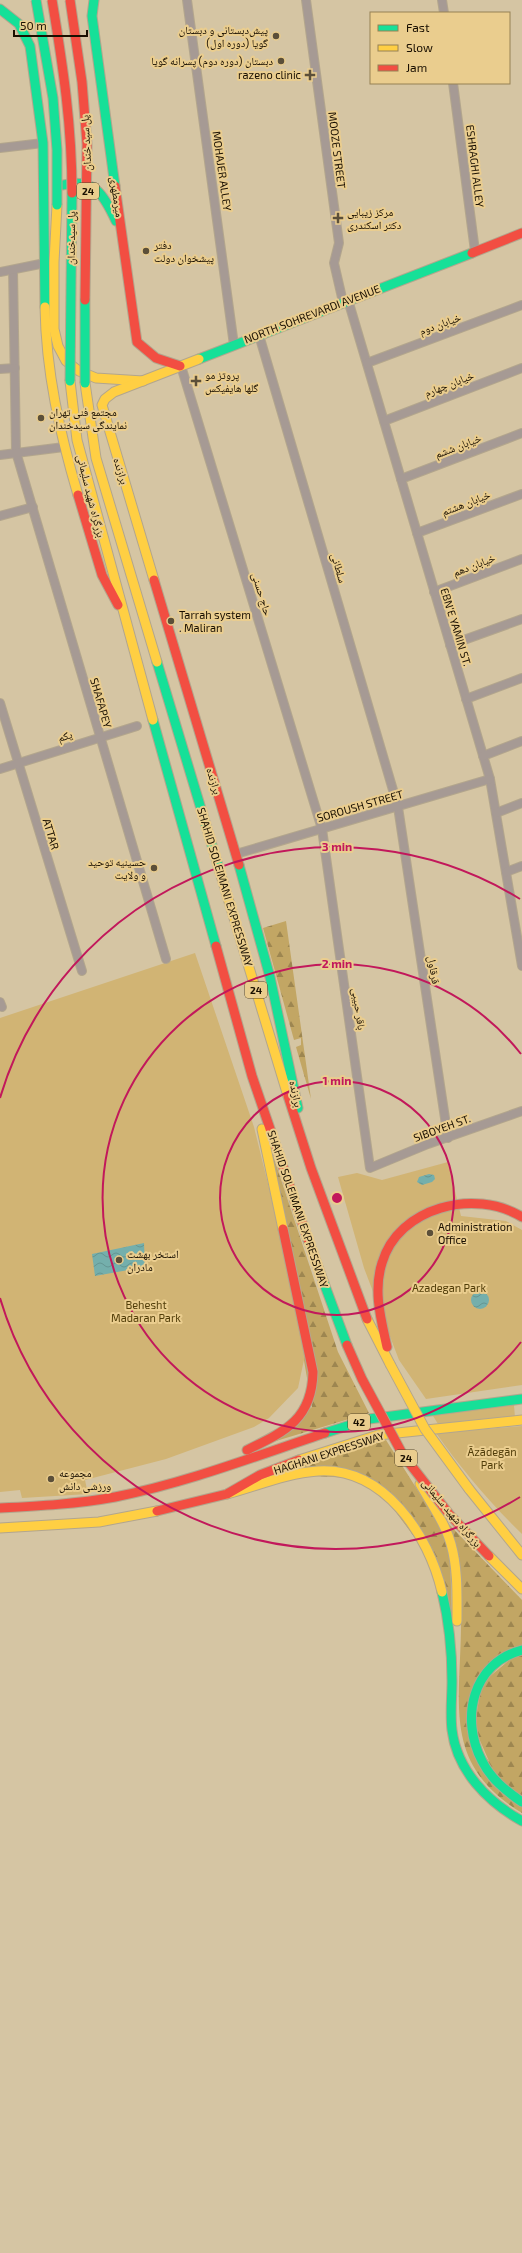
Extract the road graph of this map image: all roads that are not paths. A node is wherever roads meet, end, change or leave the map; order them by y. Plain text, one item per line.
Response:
1 (36, 0) edge
2 (52, 0) edge
3 (70, 0) edge
4 (94, 0) edge
5 (187, 0) edge
6 (306, 0) edge
7 (442, 0) edge
8 (0, 9) edge
9 (444, 12) edge
10 (453, 84) edge
11 (43, 143) junction
12 (0, 148) edge
13 (44, 207) junction
14 (121, 232) junction
15 (522, 233) edge
16 (475, 251) junction
17 (46, 263) junction
18 (12, 270) junction
19 (0, 272) edge
20 (345, 301) junction
21 (522, 305) edge
22 (259, 335) junction
23 (234, 345) junction
24 (367, 363) junction
25 (181, 366) junction
26 (15, 368) junction
27 (522, 368) edge
28 (0, 369) edge
29 (70, 381) joint
30 (143, 381) junction
31 (85, 383) joint
32 (104, 399) joint
33 (384, 421) junction
34 (522, 433) edge
35 (64, 447) junction
36 (16, 452) junction
37 (0, 455) edge
38 (401, 479) junction
39 (522, 494) edge
40 (33, 507) junction
41 (0, 516) edge
42 (417, 533) junction
43 (522, 559) edge
44 (434, 592) junction
45 (121, 610) junction
46 (522, 619) edge
47 (450, 646) junction
48 (522, 678) edge
49 (466, 699) junction
50 (0, 703) edge
51 (137, 726) dead end
52 (100, 738) junction
53 (522, 741) edge
54 (483, 756) junction
55 (18, 764) junction
56 (0, 769) edge
57 (490, 779) junction
58 (522, 803) edge
59 (398, 807) junction
60 (496, 813) junction
61 (322, 829) junction
62 (236, 854) junction
63 (522, 866) edge
64 (506, 872) junction
65 (519, 931) edge
66 (166, 959) dead end
67 (522, 966) edge
68 (82, 971) dead end
69 (252, 1076) junction
70 (522, 1111) edge
71 (448, 1138) junction
72 (311, 1168) junction
73 (370, 1168) joint
74 (522, 1217) edge
75 (346, 1345) joint
76 (390, 1364) junction
77 (522, 1393) edge
78 (522, 1399) edge
79 (506, 1400) junction
80 (522, 1420) edge
81 (403, 1455) junction
82 (203, 1472) junction
83 (469, 1489) junction
84 (227, 1494) junction
85 (0, 1508) edge
86 (0, 1528) edge
87 (522, 1541) edge
88 (522, 1555) edge
89 (522, 1589) edge
90 (522, 1650) edge
91 (452, 1669) junction
92 (522, 1802) edge
93 (522, 1821) edge

1 - 30 main road, bridge
2 - 29 main road, پل سیدخندان / 24, bridge
3 - 31 main road, پل سید خندان / 24, bridge
4 - 14 main road, میرمطهری
5 - 23 street, MOHAJER ALLEY
6 - 20 street, MOOZE STREET
7 - 9 street
8 - 11 main road
10 - 16 street, ESHRAGHI ALLEY
11 - 12 street
11 - 13 main road
13 - 14 main road
13 - 17 main road
14 - 25 main road, میرمطهری
15 - 16 main road, NORTH SOHREVARDI AVENUE
16 - 20 main road, NORTH SOHREVARDI AVENUE
17 - 18 street
17 - 35 main road
18 - 19 street
18 - 26 street, SHAFAPEY
20 - 22 main road, NORTH SOHREVARDI AVENUE
20 - 24 street, EBN'E YAMIN ST.
21 - 24 street, خیابان دوم
22 - 23 main road, NORTH SOHREVARDI AVENUE
22 - 59 street, سلطانی
23 - 25 main road, NORTH SOHREVARDI AVENUE
24 - 33 street, EBN'E YAMIN ST.
25 - 30 main road, NORTH SOHREVARDI AVENUE
25 - 61 street, حاج حسنی
26 - 28 street
26 - 36 street, SHAFAPEY
27 - 33 street, خیابان چهارم
29 - 45 main road, بزرگراه شهید سلیمانی / 24
30 - 32 main road, NORTH SOHREVARDI AVENUE
31 - 72 main road, بزرگراه شهید سلیمانی / 24
32 - 62 main road, برازنده
33 - 38 street, EBN'E YAMIN ST.
34 - 38 street, خیابان ششم
35 - 36 street
35 - 45 main road
36 - 37 street
36 - 40 street, SHAFAPEY
38 - 42 street, EBN'E YAMIN ST.
39 - 42 street, خیابان هشتم
40 - 41 street
40 - 52 street, SHAFAPEY
42 - 44 street, EBN'E YAMIN ST.
43 - 44 street, خیابان دهم
44 - 47 street, EBN'E YAMIN ST.
45 - 69 main road, SHAHID SOLEIMANI EXPRESSWAY / 24
46 - 47 street
47 - 49 street, EBN'E YAMIN ST.
48 - 49 street
49 - 54 street, EBN'E YAMIN ST.
50 - 55 street, ATTAR
51 - 52 street, یکم
52 - 55 street, یکم
52 - 66 street, SHAFAPEY
53 - 54 street
54 - 57 street, EBN'E YAMIN ST.
55 - 56 street, یکم
55 - 68 street, ATTAR
57 - 59 street, SOROUSH STREET
57 - 60 street, EBN'E YAMIN ST.
58 - 60 street
59 - 61 street, SOROUSH STREET
59 - 71 street, قرقاول
60 - 64 street, EBN'E YAMIN ST.
61 - 62 street, SOROUSH STREET
61 - 73 street, باقر حبیبی
62 - 72 main road, برازنده
63 - 64 street
64 - 65 street, EBN'E YAMIN ST.
65 - 67 street, EBN'E YAMIN ST.
69 - 75 main road, SHAHID SOLEIMANI EXPRESSWAY / 24
69 - 82 main road
70 - 71 street, SIBOYEH ST.
71 - 73 street, SIBOYEH ST.
72 - 76 main road, 24
74 - 76 main road
75 - 81 main road, بزرگراه شهید سلیمانی / 24, bridge
76 - 83 main road, 24, bridge
77 - 79 main road
78 - 79 main road, HAGHANI EXPRESSWAY / 42
79 - 82 main road, HAGHANI EXPRESSWAY / 42
80 - 84 main road, HAGHANI EXPRESSWAY / 42
81 - 89 main road, بزرگراه شهید سلیمانی / 24, bridge
81 - 91 main road
82 - 85 main road, HAGHANI EXPRESSWAY / 42
83 - 87 main road
83 - 88 main road, 24
84 - 86 main road, HAGHANI EXPRESSWAY / 42
84 - 91 main road
90 - 92 main road
91 - 93 main road

